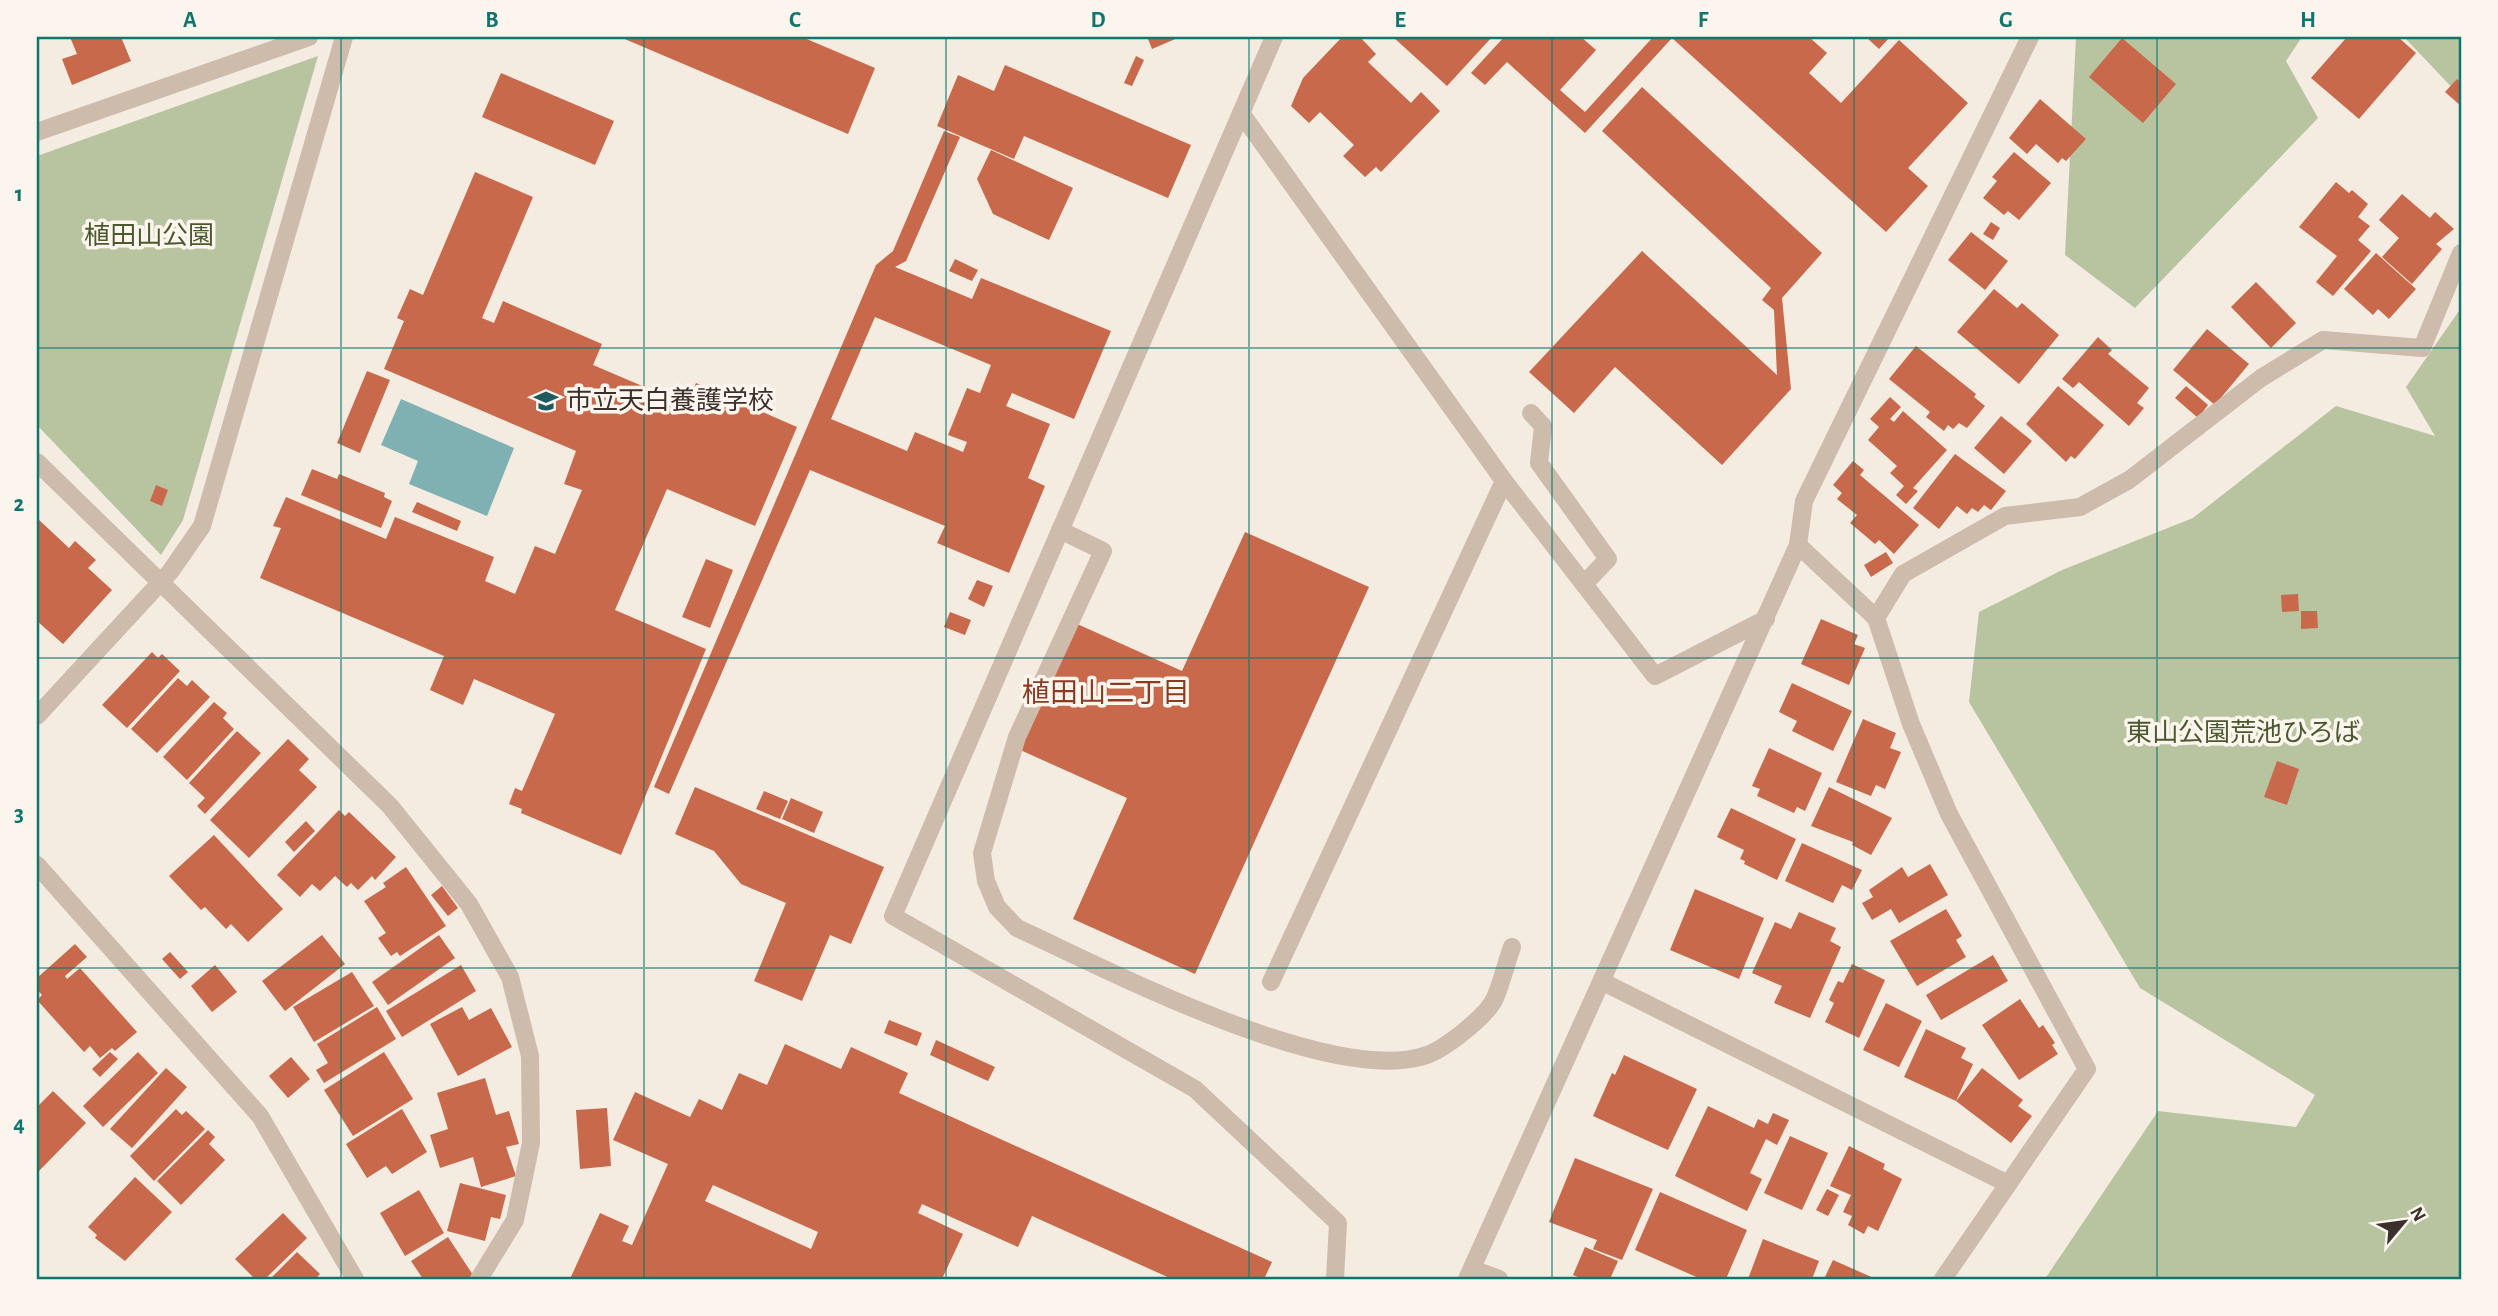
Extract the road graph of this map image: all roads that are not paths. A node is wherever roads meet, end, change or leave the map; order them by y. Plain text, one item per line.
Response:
1 (309, 37) edge
2 (344, 37) edge
3 (1274, 37) edge
4 (2030, 37) edge
5 (1241, 113) junction
6 (37, 132) edge
7 (2461, 253) edge
8 (1531, 413) dead end
9 (37, 462) edge
10 (1504, 481) junction
11 (1060, 530) junction
12 (1798, 545) junction
13 (161, 582) junction
14 (1584, 584) junction
15 (1876, 618) junction
16 (1766, 619) junction
17 (37, 716) edge
18 (37, 865) edge
19 (1511, 947) dead end
20 (1271, 982) dead end
21 (1603, 982) junction
22 (2008, 1184) junction
23 (1470, 1274) edge
24 (355, 1279) edge
25 (480, 1279) edge
26 (1335, 1279) edge
27 (1499, 1279) edge
28 (1943, 1279) edge

1 - 6 street
2 - 13 street
3 - 5 street
4 - 12 street
5 - 10 street
5 - 11 street
7 - 15 street
8 - 14 street
9 - 13 street
10 - 14 street
10 - 20 street
11 - 19 street
11 - 26 street
12 - 15 street
12 - 16 street
13 - 17 street
13 - 25 street
14 - 16 street
15 - 22 street
16 - 21 street
18 - 24 street
21 - 22 street
21 - 23 street
22 - 28 street
23 - 27 street

